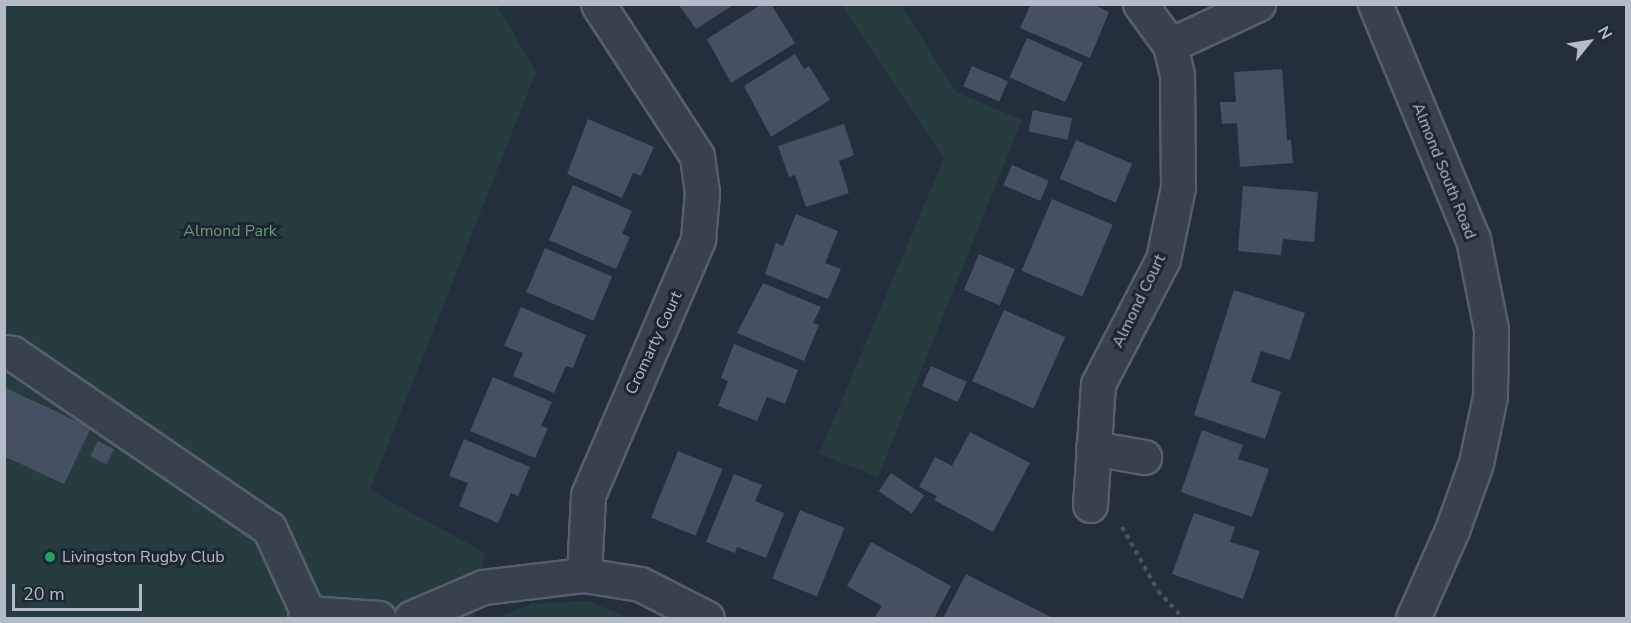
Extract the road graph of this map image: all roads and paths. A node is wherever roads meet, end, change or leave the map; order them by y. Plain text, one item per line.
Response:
1 (598, 4) edge
2 (1140, 4) edge
3 (1258, 4) edge
4 (1375, 4) edge
5 (1170, 45) junction
6 (4, 352) edge
7 (1093, 448) junction
8 (1144, 457) dead end
9 (1090, 505) joint
10 (584, 574) junction
11 (306, 616) edge
12 (379, 618) edge
13 (411, 618) edge
14 (707, 618) edge
15 (1183, 618) edge
16 (1413, 618) edge

1 - 10 street, Cromarty Court
2 - 5 street, Almond Court
3 - 5 street
4 - 16 street, Almond South Road
5 - 7 street, Almond Court
6 - 11 street
7 - 8 street
7 - 9 street, Almond Court
9 - 15 path
10 - 13 street
10 - 14 street
11 - 12 street

